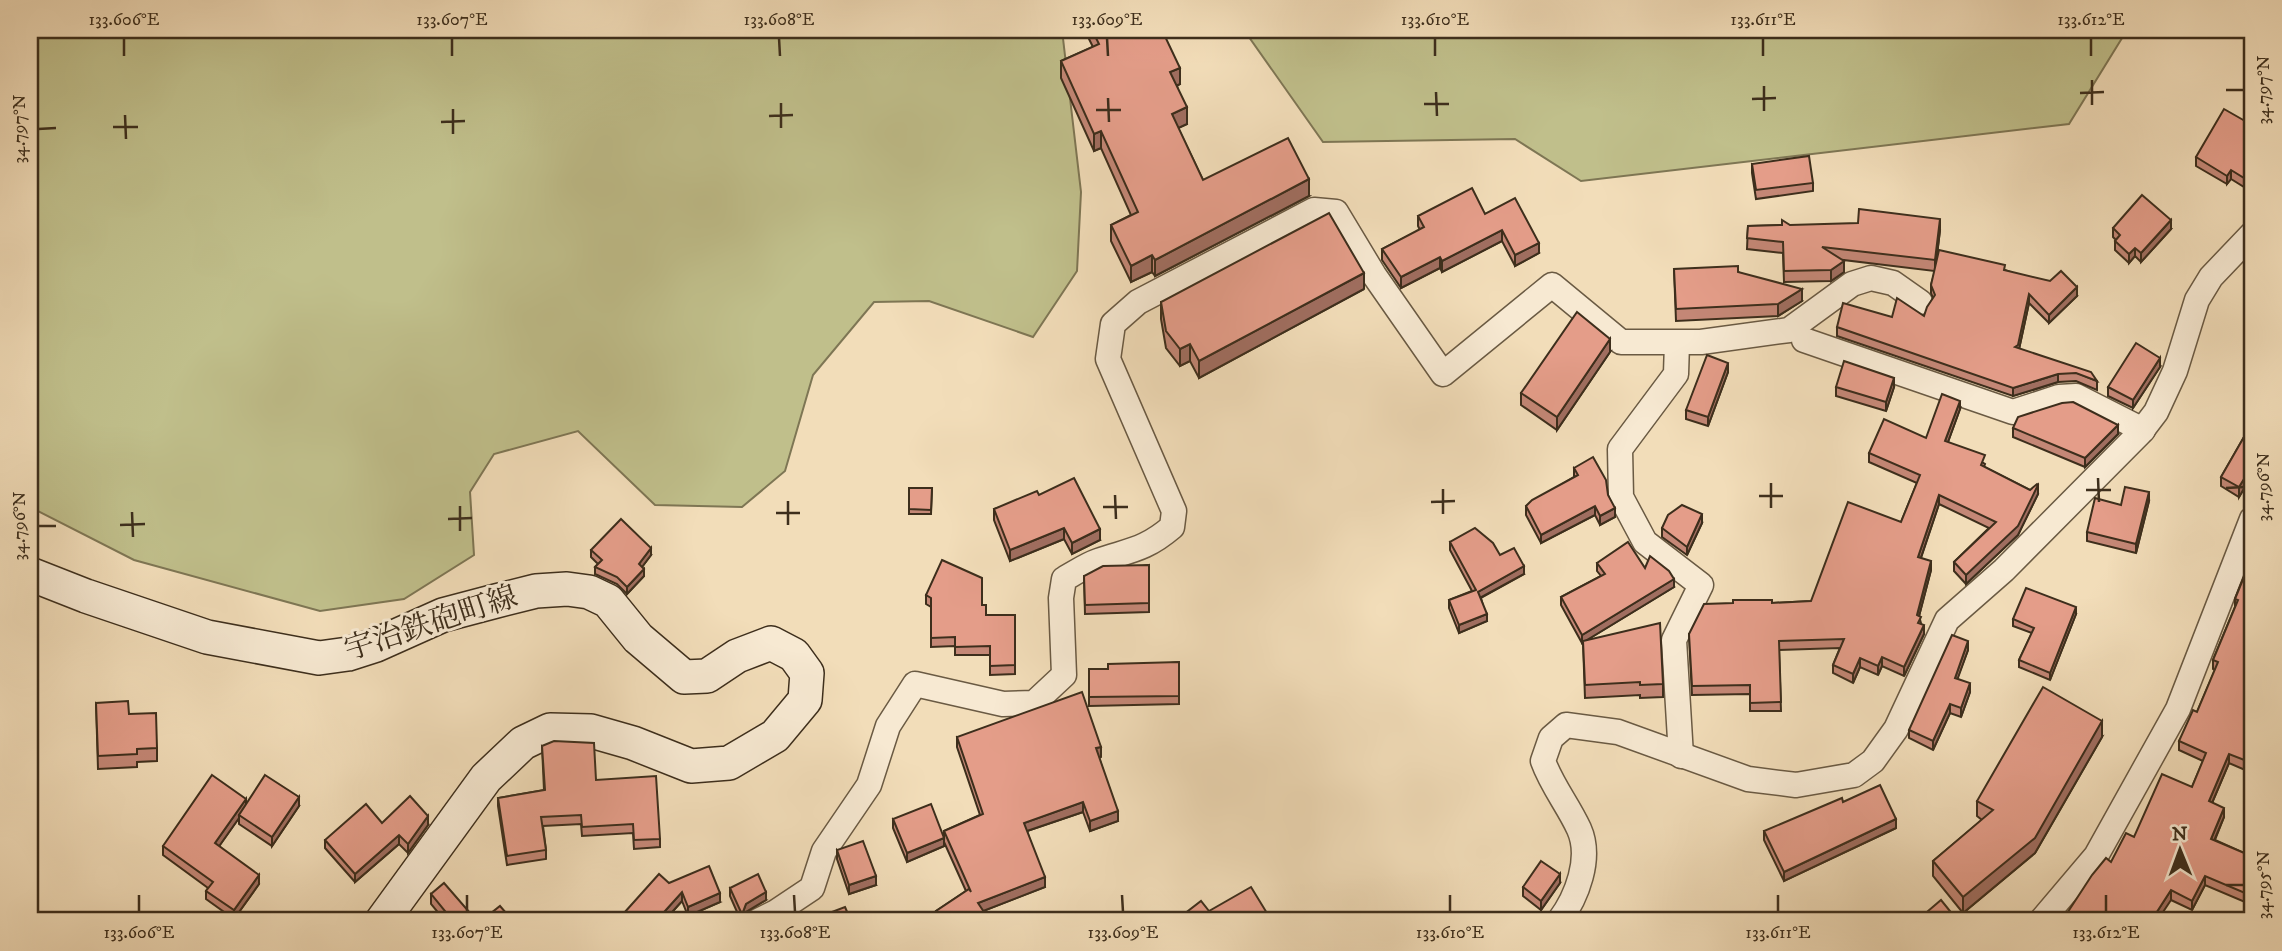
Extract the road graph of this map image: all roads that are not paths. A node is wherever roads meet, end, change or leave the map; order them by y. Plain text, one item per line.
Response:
1 (2252, 234) edge
2 (1920, 302) dead end
3 (1804, 340) dead end
4 (1677, 343) junction
5 (2143, 430) junction
6 (2252, 519) edge
7 (30, 574) edge
8 (1681, 756) junction
9 (382, 921) edge
10 (758, 921) edge
11 (1559, 921) edge
12 (2041, 921) edge

1 - 5 street
2 - 4 street
3 - 5 street
4 - 8 street
4 - 10 street
5 - 8 street
6 - 12 street
7 - 9 main road, 宇治鉄砲町線
8 - 11 street

